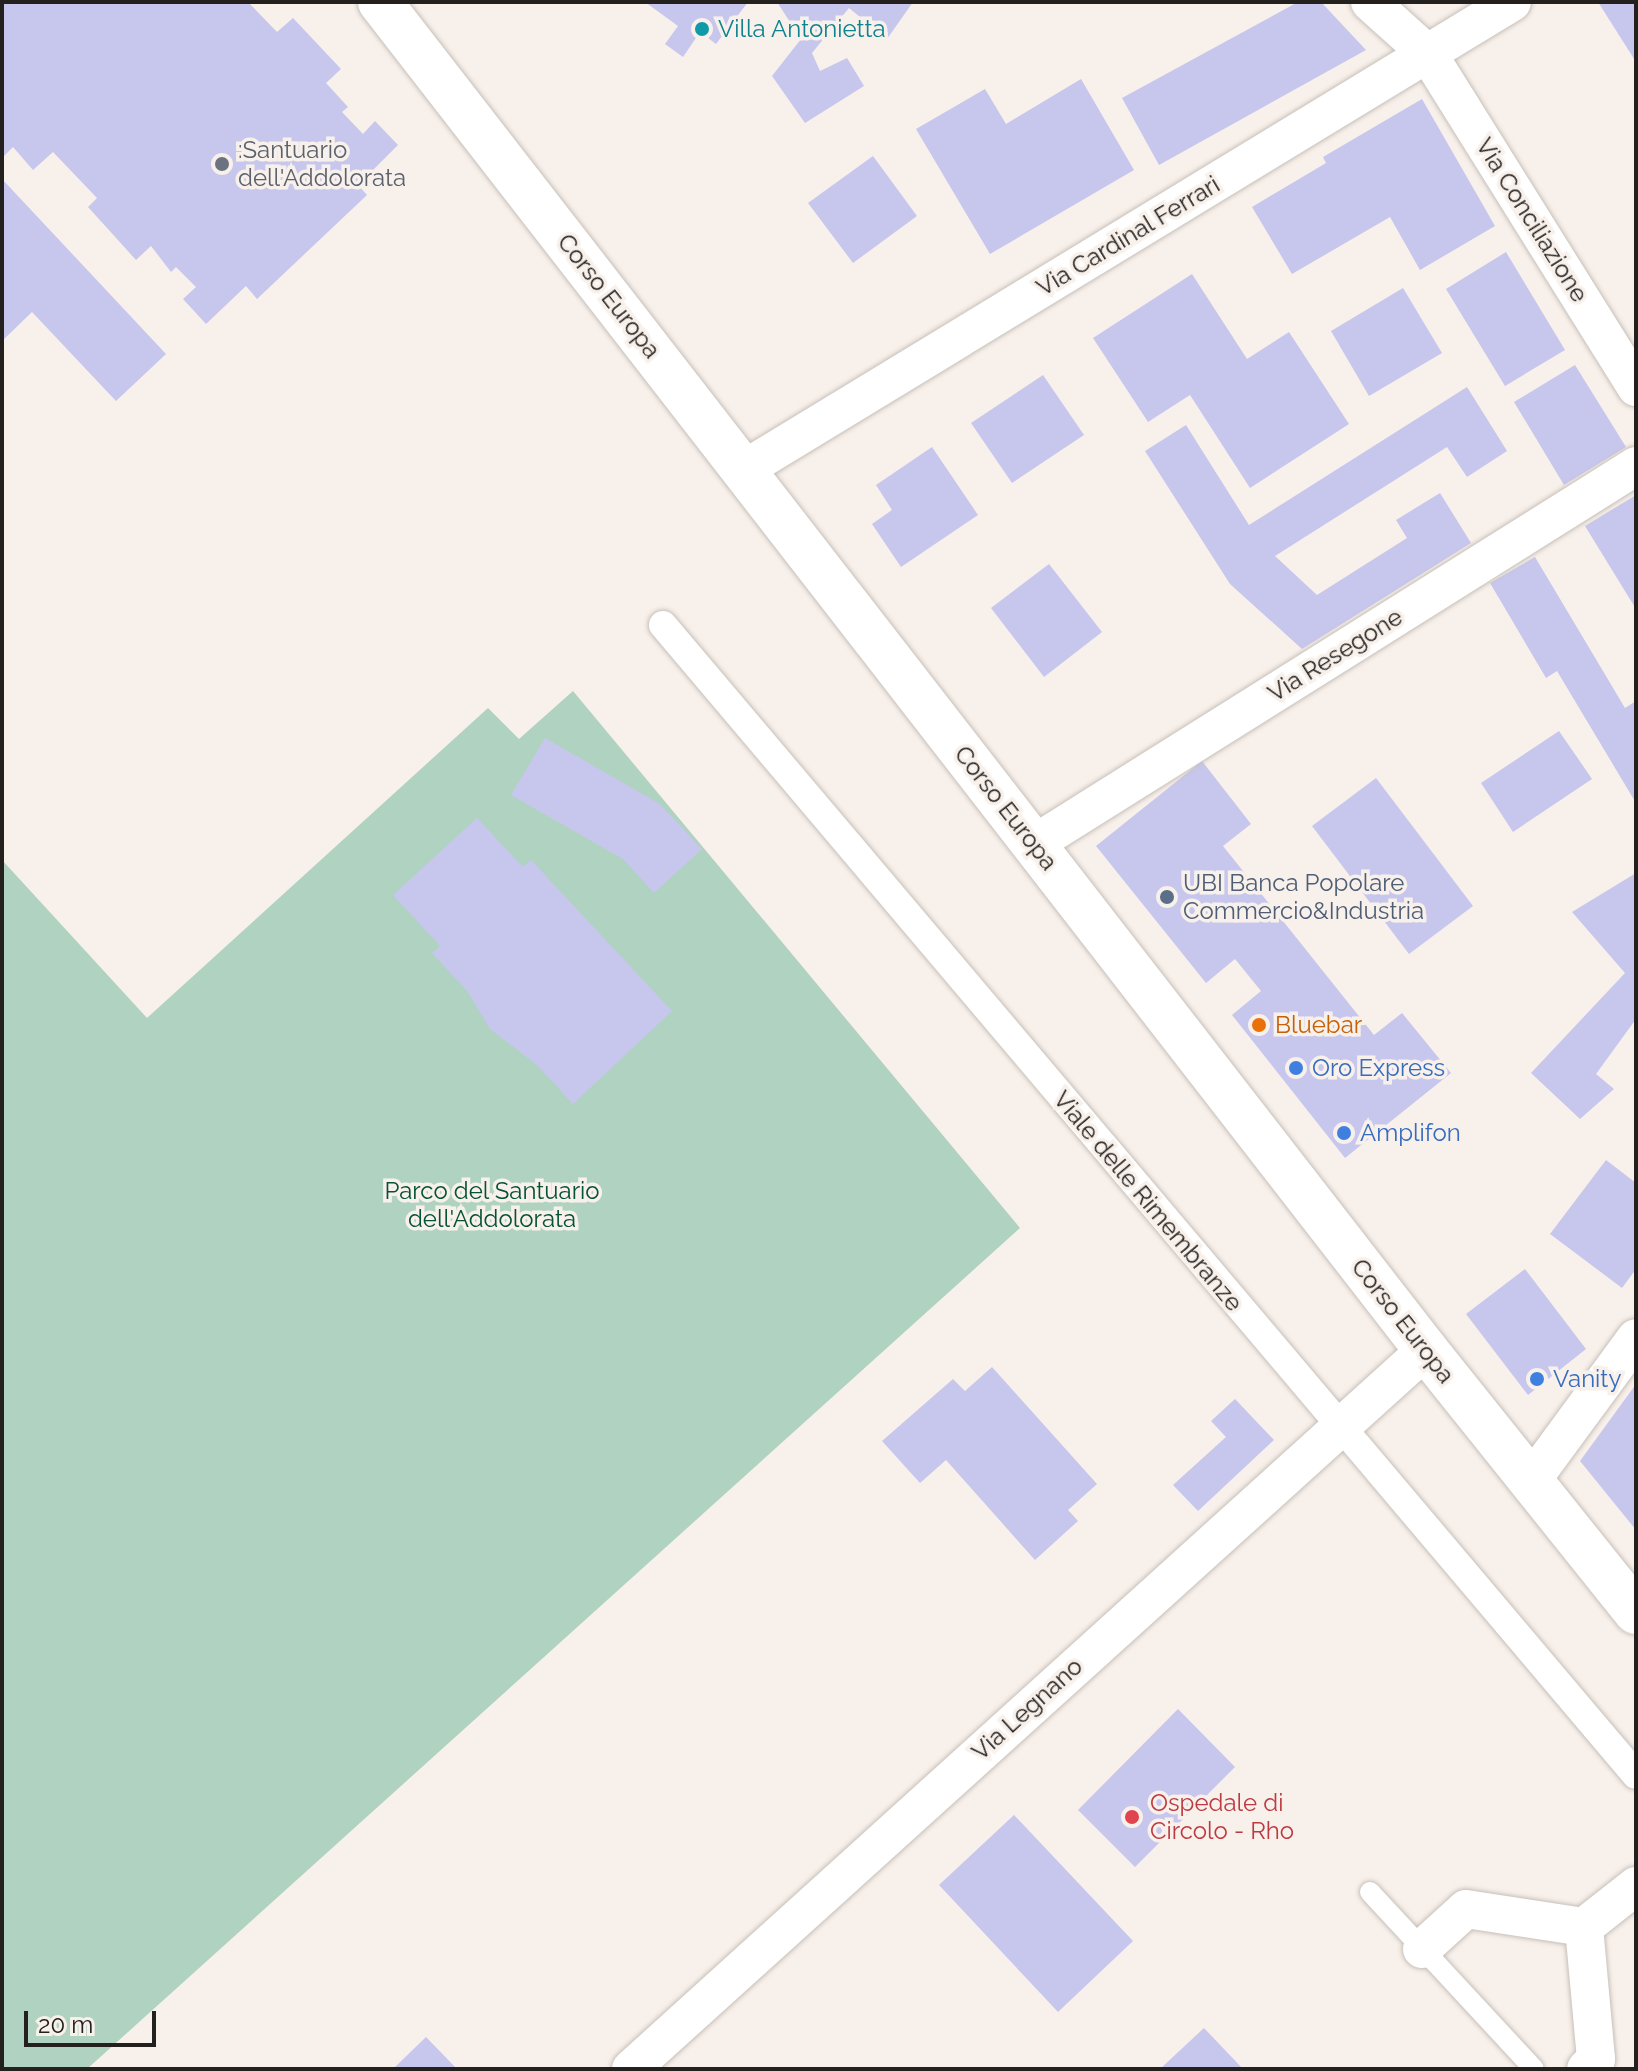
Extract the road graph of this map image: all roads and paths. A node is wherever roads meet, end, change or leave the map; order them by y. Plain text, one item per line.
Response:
1 (380, 2) edge
2 (1370, 2) edge
3 (1512, 2) edge
4 (1428, 54) junction
5 (1636, 387) edge
6 (1636, 466) edge
7 (743, 470) junction
8 (663, 625) dead end
9 (1034, 844) junction
10 (1636, 1338) edge
11 (1426, 1350) junction
12 (1338, 1427) junction
13 (1531, 1481) junction
14 (1636, 1612) edge
15 (1636, 1775) edge
16 (1636, 1886) edge
17 (1370, 1892) dead end
18 (1584, 1927) junction
19 (1422, 1949) junction
20 (631, 2069) edge
21 (1534, 2069) edge
22 (1586, 2069) edge

1 - 7 main road, Corso Europa
2 - 4 street, Via Conciliazione
3 - 4 street, Via Cardinal Ferrari
4 - 5 street, Via Conciliazione
4 - 7 street, Via Cardinal Ferrari
6 - 9 street, Via Resegone
7 - 9 main road, Corso Europa
8 - 12 street, Viale delle Rimembranze
9 - 11 main road, Corso Europa
10 - 13 street
11 - 12 street, Via Legnano
11 - 13 main road, Corso Europa
12 - 15 street, Viale delle Rimembranze
12 - 20 street, Via Legnano
13 - 14 main road, Corso Europa
16 - 18 street
17 - 19 lane
18 - 19 street
18 - 22 street
19 - 21 lane

